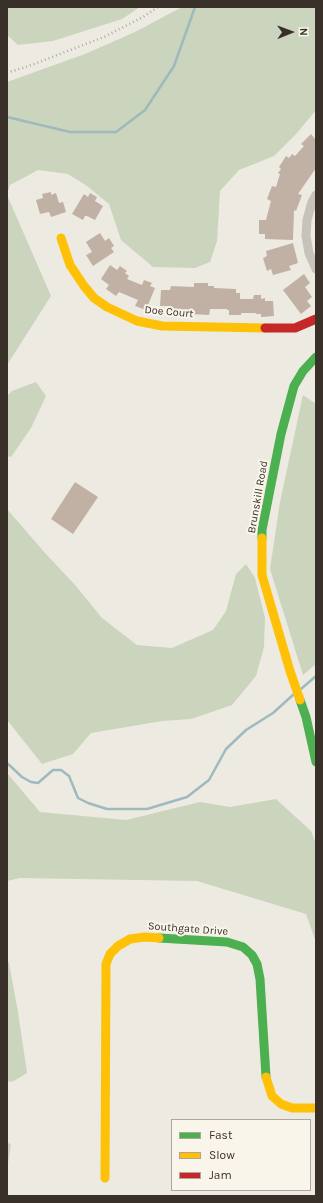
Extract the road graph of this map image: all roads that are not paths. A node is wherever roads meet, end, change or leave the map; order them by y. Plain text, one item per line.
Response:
1 (316, 195) edge
2 (61, 238) dead end
3 (316, 269) edge
4 (316, 319) edge
5 (316, 357) edge
6 (316, 762) edge
7 (316, 1108) edge
8 (105, 1178) dead end

1 - 3 street
2 - 4 street, Doe Court
5 - 6 street, Brunskill Road
7 - 8 street, Southgate Drive

